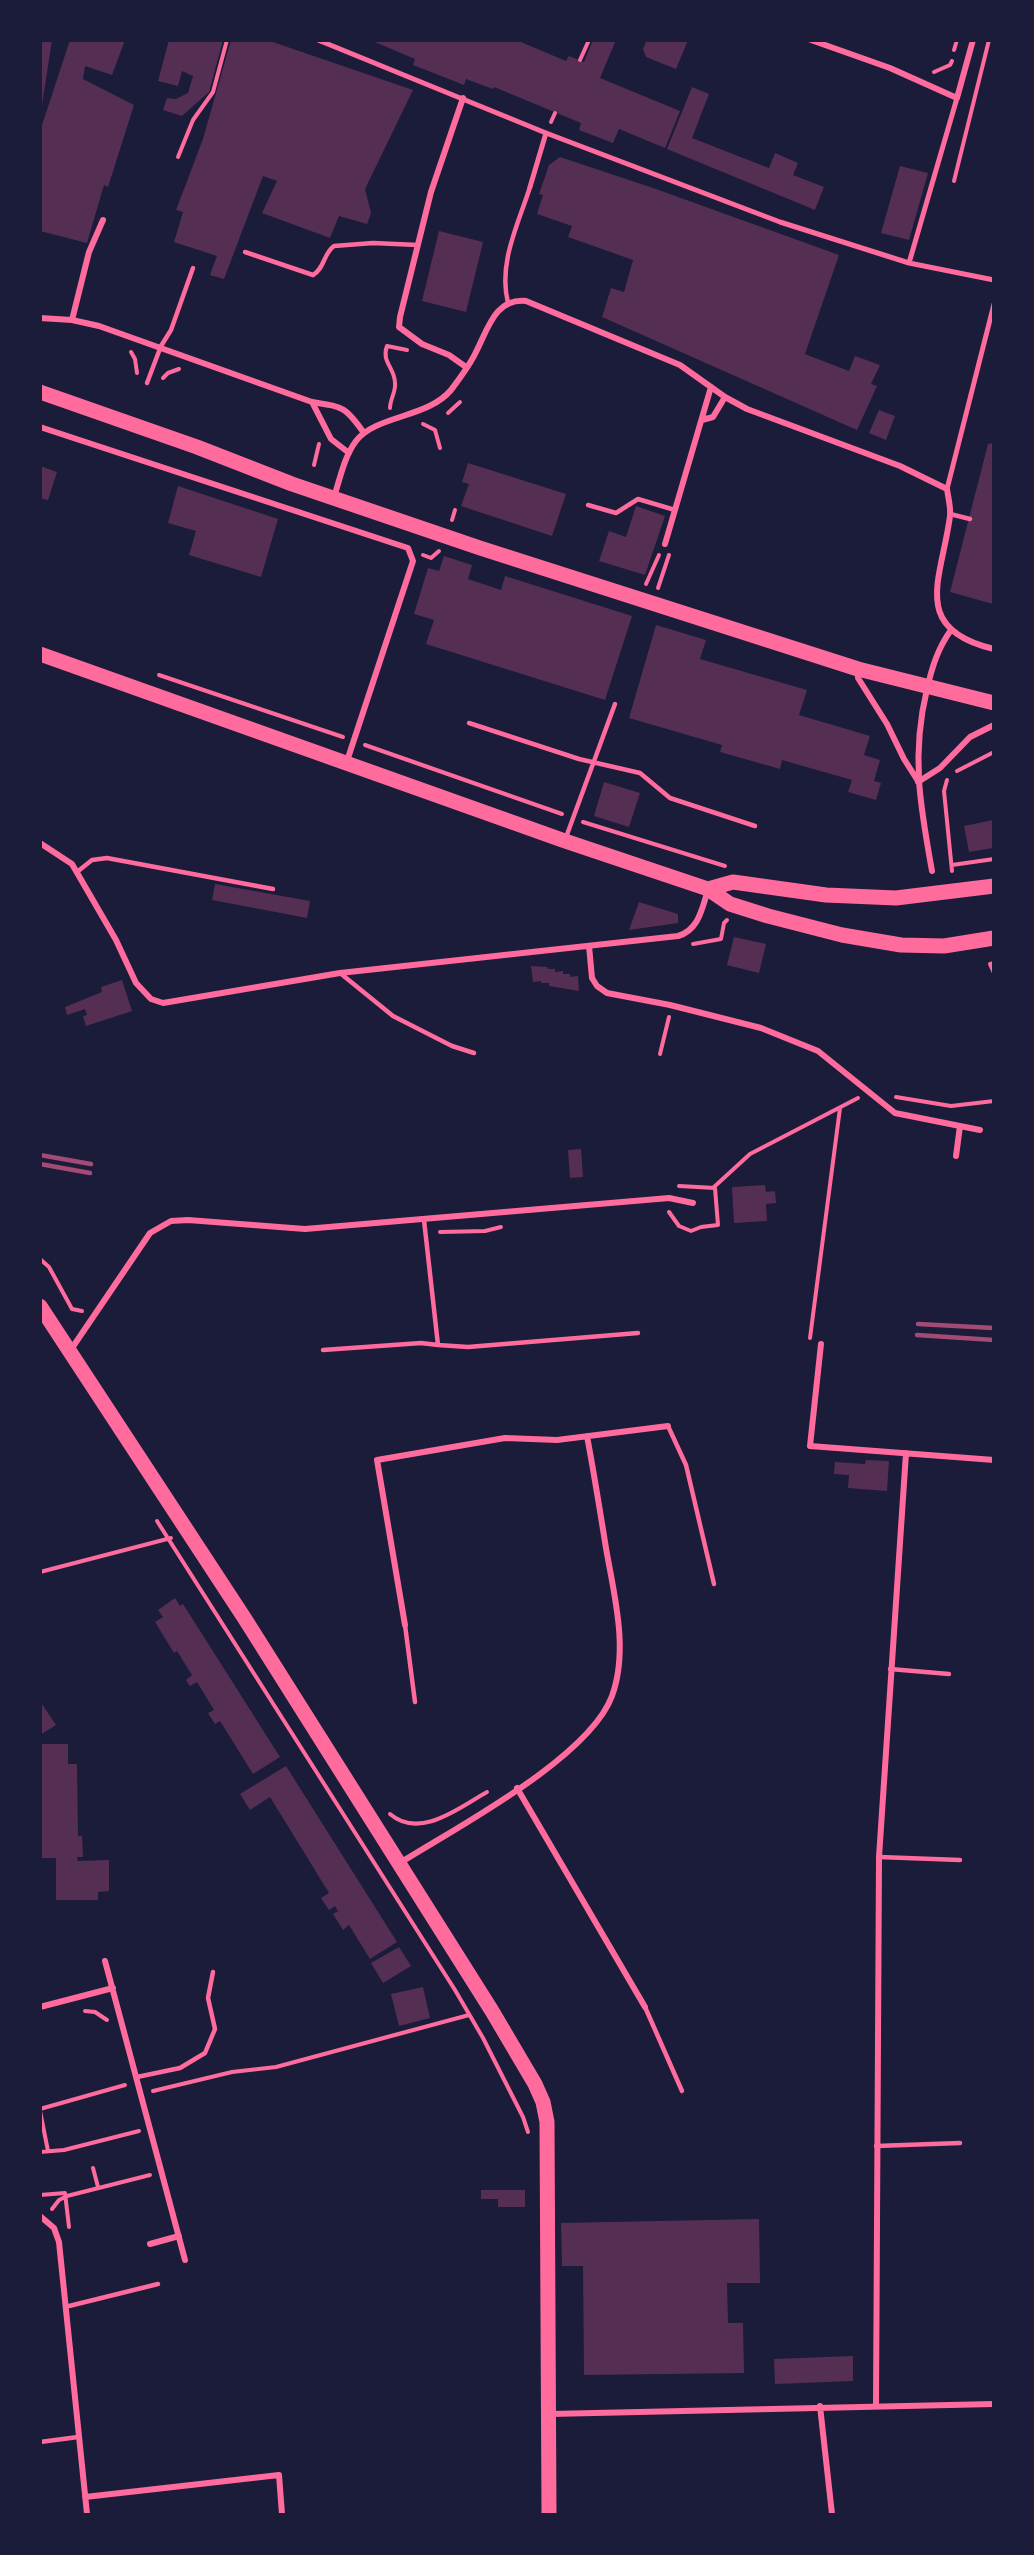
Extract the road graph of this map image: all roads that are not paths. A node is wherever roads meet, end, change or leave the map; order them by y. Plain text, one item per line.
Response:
1 (318, 40) edge
2 (811, 40) edge
3 (973, 40) edge
4 (463, 98) junction
5 (957, 98) junction
6 (546, 134) junction
7 (530, 187) joint
8 (103, 220) dead end
9 (418, 245) junction
10 (245, 252) dead end
11 (909, 263) junction
12 (193, 268) dead end
13 (993, 280) edge
14 (508, 303) junction
15 (993, 304) edge
16 (40, 318) edge
17 (72, 320) junction
18 (161, 346) junction
19 (466, 367) junction
20 (147, 383) road end
21 (711, 387) junction
22 (40, 392) edge
23 (725, 397) junction
24 (312, 402) junction
25 (702, 420) junction
26 (40, 427) edge
27 (364, 433) junction
28 (349, 453) junction
29 (947, 489) junction
30 (334, 498) junction
31 (588, 506) dead end
32 (675, 510) junction
33 (950, 514) junction
34 (970, 519) dead end
35 (665, 544) road end
36 (951, 630) junction
37 (993, 649) edge
38 (40, 654) edge
39 (858, 669) junction
40 (993, 703) edge
41 (615, 704) dead end
42 (470, 723) dead end
43 (993, 725) edge
44 (346, 762) junction
45 (594, 762) junction
46 (918, 782) junction
47 (755, 826) dead end
48 (565, 841) junction
49 (40, 843) edge
50 (932, 871) dead end
51 (77, 872) junction
52 (993, 886) edge
53 (273, 889) dead end
54 (708, 889) junction
55 (993, 938) edge
56 (589, 946) junction
57 (340, 973) junction
58 (474, 1053) dead end
59 (960, 1126) junction
60 (980, 1130) dead end
61 (956, 1156) dead end
62 (693, 1203) dead end
63 (424, 1220) junction
64 (40, 1306) edge
65 (638, 1333) dead end
66 (821, 1344) dead end
67 (438, 1345) junction
68 (323, 1350) dead end
69 (70, 1352) junction
70 (668, 1426) joint
71 (587, 1436) junction
72 (906, 1453) junction
73 (993, 1460) edge
74 (714, 1584) dead end
75 (405, 1625) joint
76 (890, 1669) junction
77 (949, 1674) dead end
78 (415, 1702) dead end
79 (517, 1788) junction
80 (879, 1857) junction
81 (960, 1860) dead end
82 (400, 1863) junction
83 (105, 1961) dead end
84 (213, 1971) dead end
85 (112, 1988) junction
86 (40, 2007) edge
87 (645, 2007) joint
88 (137, 2080) junction
89 (682, 2091) dead end
90 (960, 2143) dead end
91 (876, 2146) junction
92 (42, 2217) edge
93 (179, 2236) junction
94 (150, 2244) dead end
95 (185, 2260) dead end
96 (158, 2284) dead end
97 (65, 2307) junction
98 (993, 2404) edge
99 (876, 2405) junction
100 (820, 2406) junction
101 (548, 2414) junction
102 (78, 2436) junction
103 (40, 2442) edge
104 (85, 2497) junction
105 (87, 2514) edge
106 (282, 2514) edge
107 (549, 2514) edge
108 (832, 2514) edge

1 - 4 street
2 - 5 street
3 - 5 street
4 - 6 street
4 - 9 street
5 - 11 street
6 - 7 street
6 - 11 street
7 - 14 lane
8 - 17 street
9 - 10 lane
9 - 19 street
11 - 13 street
12 - 18 lane
14 - 19 street
14 - 21 street
15 - 29 street
16 - 17 street
17 - 18 street
18 - 20 lane
18 - 24 street
19 - 27 street
21 - 23 street
21 - 25 street
22 - 30 main road
23 - 25 street
23 - 29 street
24 - 27 street
24 - 28 street
25 - 32 street
26 - 44 street
27 - 28 street
28 - 30 street
29 - 33 street
30 - 39 main road
31 - 32 lane
32 - 35 street
33 - 34 lane
33 - 36 street
36 - 37 street
36 - 46 street
38 - 44 main road
39 - 40 main road
39 - 46 street
41 - 45 lane
42 - 45 lane
43 - 46 street
44 - 48 main road
45 - 47 lane
45 - 48 lane
46 - 50 street
48 - 54 main road
49 - 51 street
51 - 53 lane
51 - 57 street
52 - 54 main road
54 - 55 main road
54 - 56 street
56 - 57 street
56 - 59 street
57 - 58 lane
59 - 60 street
59 - 61 street
62 - 63 street
63 - 67 lane
63 - 69 street
64 - 69 main road
65 - 67 lane
66 - 72 street
67 - 68 lane
69 - 82 main road
70 - 71 street
70 - 74 lane
71 - 75 street
71 - 79 street
72 - 73 street
72 - 76 street
75 - 78 lane
76 - 77 lane
76 - 80 street
79 - 82 street
79 - 87 street
80 - 81 lane
80 - 91 street
82 - 101 main road
83 - 85 street
84 - 88 lane
85 - 86 street
85 - 88 street
87 - 89 lane
88 - 93 street
90 - 91 lane
91 - 99 street
92 - 97 street
93 - 94 street
93 - 95 street
96 - 97 lane
97 - 102 street
98 - 99 street
99 - 100 street
100 - 101 street
100 - 108 street
101 - 107 main road
102 - 103 lane
102 - 104 street
104 - 105 street
104 - 106 street

